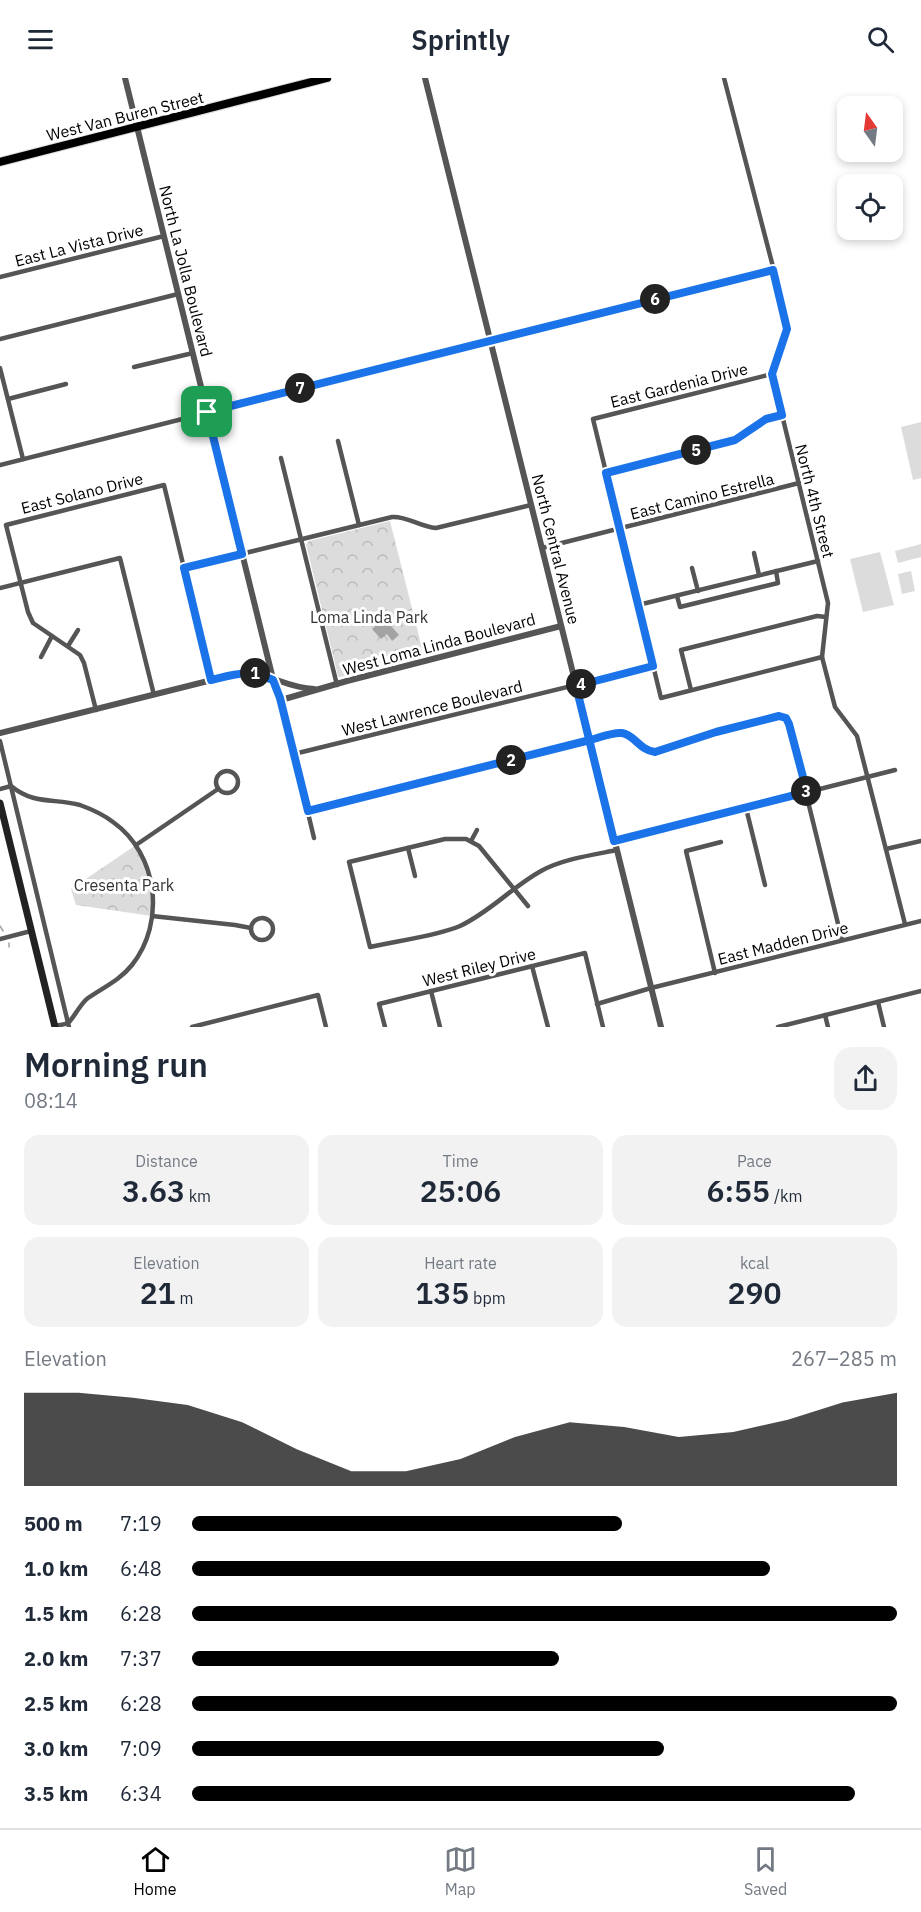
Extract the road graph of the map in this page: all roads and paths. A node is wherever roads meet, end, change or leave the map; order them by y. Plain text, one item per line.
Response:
1 (125, 78) edge
2 (327, 78) edge
3 (425, 78) edge
4 (724, 78) edge
5 (137, 127) junction
6 (0, 162) edge
7 (164, 236) junction
8 (773, 270) junction
9 (0, 277) edge
10 (178, 294) junction
11 (0, 339) edge
12 (490, 340) junction
13 (193, 353) junction
14 (134, 367) dead end
15 (0, 368) edge
16 (772, 374) junction
17 (66, 384) dead end
18 (8, 399) junction
19 (207, 412) junction
20 (782, 415) junction
21 (338, 441) dead end
22 (281, 458) dead end
23 (23, 459) junction
24 (0, 465) edge
25 (606, 473) junction
26 (799, 483) junction
27 (531, 505) junction
28 (359, 525) junction
29 (620, 529) junction
30 (302, 539) junction
31 (542, 548) junction
32 (754, 553) dead end
33 (242, 554) junction
34 (818, 561) junction
35 (184, 568) junction
36 (692, 568) dead end
37 (776, 571) junction
38 (759, 575) junction
39 (21, 583) junction
40 (0, 588) edge
41 (698, 591) junction
42 (677, 596) junction
43 (639, 605) junction
44 (826, 617) junction
45 (561, 626) junction
46 (78, 630) dead end
47 (52, 636) junction
48 (68, 646) junction
49 (40, 657) dead end
50 (822, 657) junction
51 (653, 666) junction
52 (211, 680) junction
53 (273, 680) junction
54 (337, 685) junction
55 (576, 686) junction
56 (324, 689) junction
57 (691, 690) junction
58 (154, 695) junction
59 (281, 700) junction
60 (96, 710) junction
61 (0, 733) edge
62 (590, 740) junction
63 (0, 741) edge
64 (294, 754) junction
65 (895, 770) dead end
66 (868, 776) junction
67 (11, 786) junction
68 (0, 789) edge
69 (218, 789) junction
70 (807, 792) junction
71 (0, 803) edge
72 (746, 808) junction
73 (308, 811) junction
74 (477, 830) dead end
75 (314, 838) dead end
76 (471, 841) junction
77 (614, 841) junction
78 (921, 841) edge
79 (721, 842) dead end
80 (136, 845) junction
81 (408, 848) junction
82 (886, 849) junction
83 (617, 850) junction
84 (415, 876) dead end
85 (765, 885) dead end
86 (515, 889) junction
87 (40, 902) junction
88 (25, 906) junction
89 (528, 906) dead end
90 (152, 916) junction
91 (921, 921) edge
92 (905, 924) junction
93 (251, 928) junction
94 (32, 932) junction
95 (0, 939) edge
96 (842, 940) junction
97 (532, 966) junction
98 (715, 973) junction
99 (651, 988) junction
100 (431, 991) junction
101 (921, 991) edge
102 (878, 1002) junction
103 (597, 1004) junction
104 (825, 1015) junction
105 (69, 1025) edge
106 (54, 1027) edge
107 (192, 1027) edge
108 (326, 1027) edge
109 (385, 1027) edge
110 (440, 1027) edge
111 (548, 1027) edge
112 (603, 1027) edge
113 (660, 1027) edge
114 (778, 1027) edge
115 (828, 1027) edge
116 (884, 1027) edge

1 - 5 street, North La Jolla Boulevard
2 - 5 main road, West Van Buren Street
3 - 12 street, North Central Avenue
4 - 8 street
5 - 6 main road, West Van Buren Street
5 - 7 street, North La Jolla Boulevard
7 - 9 street, East La Vista Drive
7 - 10 street, North La Jolla Boulevard
8 - 12 street
8 - 16 street
10 - 11 street
10 - 13 street, North La Jolla Boulevard
12 - 19 street
12 - 27 street, North Central Avenue
13 - 14 street
13 - 19 street, North La Jolla Boulevard
15 - 18 street
16 - 20 street, North 4th Street
16 - 25 street, East Gardenia Drive
17 - 18 street
18 - 23 street
19 - 23 street
19 - 33 street, North La Jolla Boulevard
20 - 25 street
20 - 26 street, North 4th Street
21 - 28 street
22 - 30 street
23 - 24 street
25 - 29 street
26 - 29 street, East Camino Estrella
26 - 34 street, North 4th Street
27 - 28 street
27 - 31 street, North Central Avenue
28 - 30 street
29 - 31 street, East Camino Estrella
29 - 43 street
30 - 33 street
30 - 54 street
31 - 45 street, North Central Avenue
32 - 38 street
33 - 35 street
33 - 53 street, North La Jolla Boulevard
34 - 37 street
34 - 44 street, North 4th Street
35 - 39 street, East Solano Drive
35 - 52 street
36 - 41 street
37 - 38 street
37 - 42 street
38 - 41 street
39 - 40 street
39 - 47 street
39 - 58 street
41 - 42 street
42 - 43 street
43 - 51 street
44 - 50 street, North 4th Street
44 - 57 street
45 - 54 street, West Loma Linda Boulevard
45 - 55 street, North Central Avenue
46 - 48 street
47 - 48 street
47 - 49 street
48 - 60 street
50 - 57 street
50 - 66 street, North 4th Street
51 - 55 street, West Lawrence Boulevard
51 - 57 street
52 - 53 street, West Loma Linda Boulevard
52 - 58 street, West Loma Linda Boulevard
53 - 56 street, West Loma Linda Boulevard
53 - 59 street, North La Jolla Boulevard
54 - 56 street, West Loma Linda Boulevard
55 - 62 street, North Central Avenue
55 - 64 street, West Lawrence Boulevard
56 - 59 street, West Loma Linda Boulevard
58 - 60 street, West Loma Linda Boulevard
59 - 64 street
60 - 61 street, West Loma Linda Boulevard
62 - 70 street
62 - 73 street
62 - 77 street, North Central Avenue
63 - 67 street
64 - 73 street
65 - 66 street
66 - 70 street
66 - 82 street, North 4th Street
67 - 68 street
67 - 80 street
67 - 87 street
69 - 69 street
69 - 80 street
70 - 72 street
70 - 96 street
71 - 88 main road
72 - 77 street
72 - 85 street
73 - 75 street
74 - 76 street
76 - 81 street
76 - 86 street
77 - 83 street, North Central Avenue
78 - 82 street
79 - 98 street
80 - 90 street
81 - 84 street
81 - 86 street
82 - 92 street, North 4th Street
83 - 86 street
83 - 99 street, North Central Avenue
86 - 89 street
87 - 88 street
87 - 105 street
88 - 94 main road
90 - 93 street
90 - 105 street
91 - 92 street, East Madden Drive
92 - 96 street, East Madden Drive
93 - 93 street
94 - 95 street
94 - 106 main road
96 - 98 street, East Madden Drive
97 - 100 street, West Riley Drive
97 - 103 street, West Riley Drive
97 - 111 street
98 - 99 street, East Madden Drive
99 - 103 street, East Madden Drive
99 - 113 street, North Central Avenue
100 - 109 street, West Riley Drive
100 - 110 street
101 - 102 street
102 - 104 street
102 - 116 street
103 - 112 street
104 - 114 street
104 - 115 street
105 - 106 street
107 - 108 street

